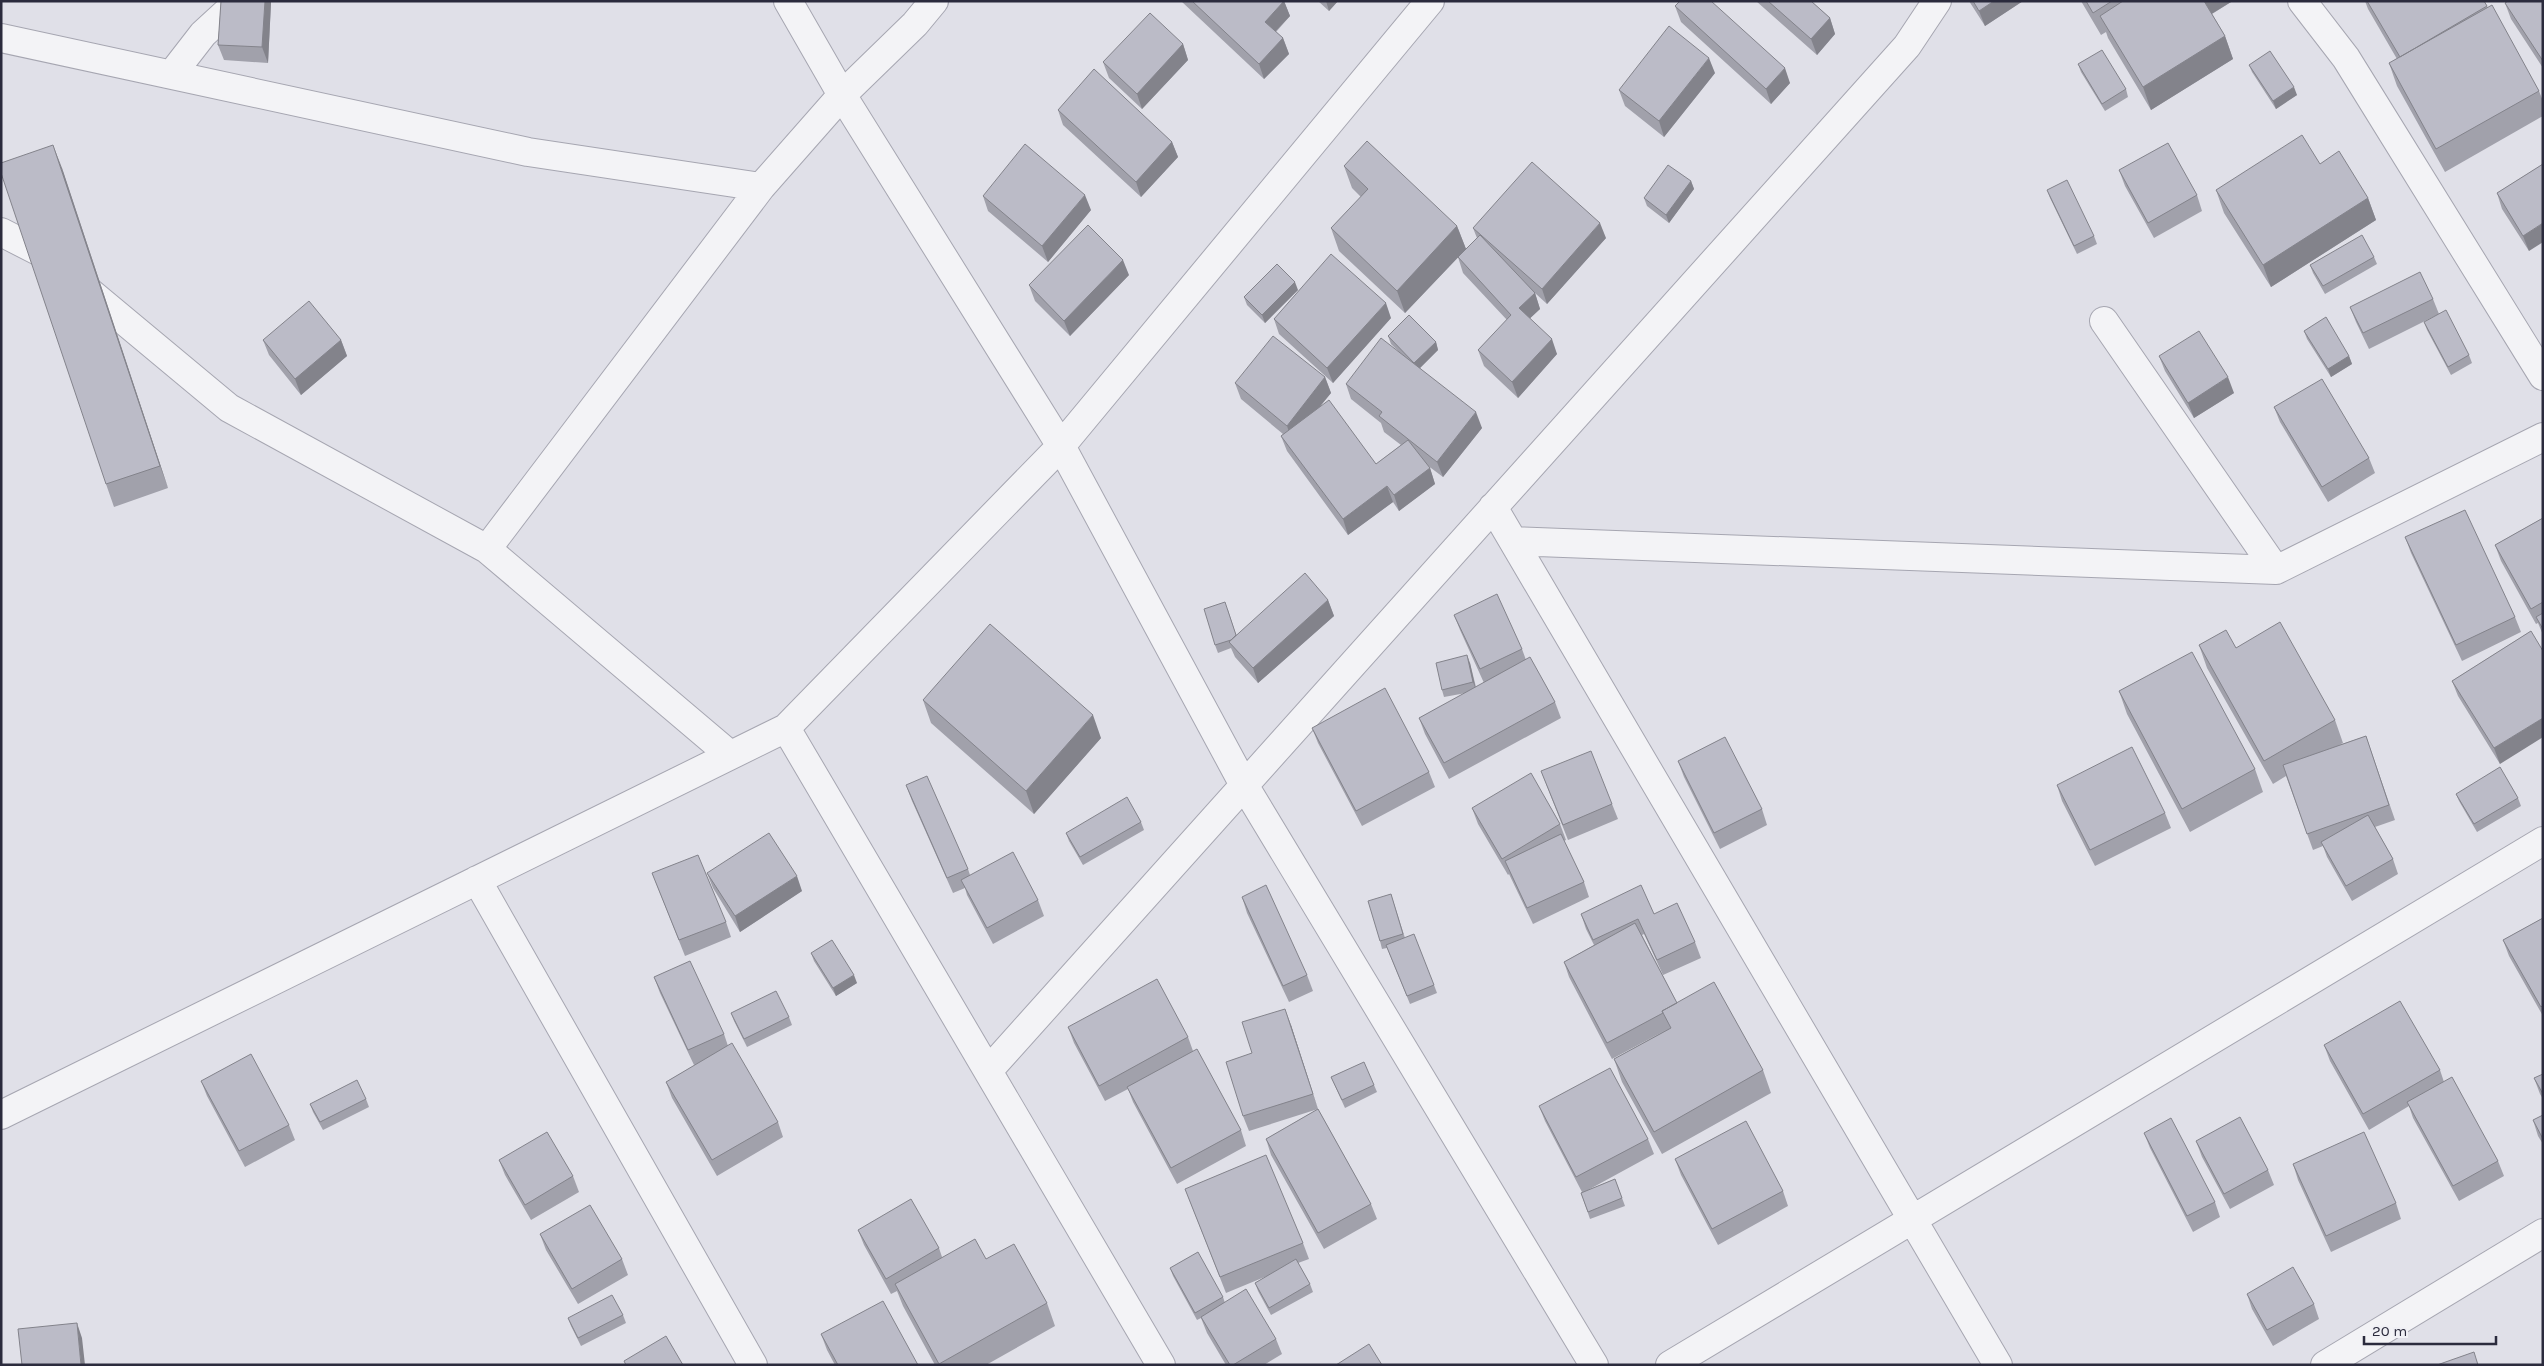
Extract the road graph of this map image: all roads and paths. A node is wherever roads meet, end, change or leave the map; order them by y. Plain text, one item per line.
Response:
1 (239, 1) edge
2 (788, 1) edge
3 (934, 1) edge
4 (1430, 1) edge
5 (1937, 1) edge
6 (2302, 1) edge
7 (1, 38) edge
8 (172, 74) junction
9 (842, 95) junction
10 (761, 187) junction
11 (1, 232) edge
12 (2104, 321) dead end
13 (2543, 376) edge
14 (2543, 437) edge
15 (1060, 446) junction
16 (1493, 507) junction
17 (1513, 542) junction
18 (487, 549) junction
19 (2276, 570) junction
20 (786, 728) junction
21 (730, 755) junction
22 (1244, 785) junction
23 (2543, 841) edge
24 (477, 880) junction
25 (988, 1071) junction
26 (1, 1114) edge
27 (1912, 1220) junction
28 (2543, 1233) edge
29 (753, 1365) edge
30 (1161, 1365) edge
31 (1594, 1365) edge
32 (1670, 1365) edge
33 (1998, 1365) edge
34 (2324, 1365) edge

1 - 8 street
2 - 9 street
3 - 9 street
4 - 15 street
5 - 16 street
6 - 13 street
7 - 8 street
8 - 10 street
9 - 10 street
9 - 15 street
10 - 18 street
11 - 18 street
12 - 19 street
14 - 19 street
15 - 20 street
15 - 22 street
16 - 17 street
16 - 22 street
17 - 19 street
17 - 27 street
18 - 21 street
20 - 21 street
20 - 25 street
21 - 24 street
22 - 25 street
22 - 31 street
23 - 27 street
24 - 26 street
24 - 29 street
25 - 30 street
27 - 32 street
27 - 33 street
28 - 34 street

